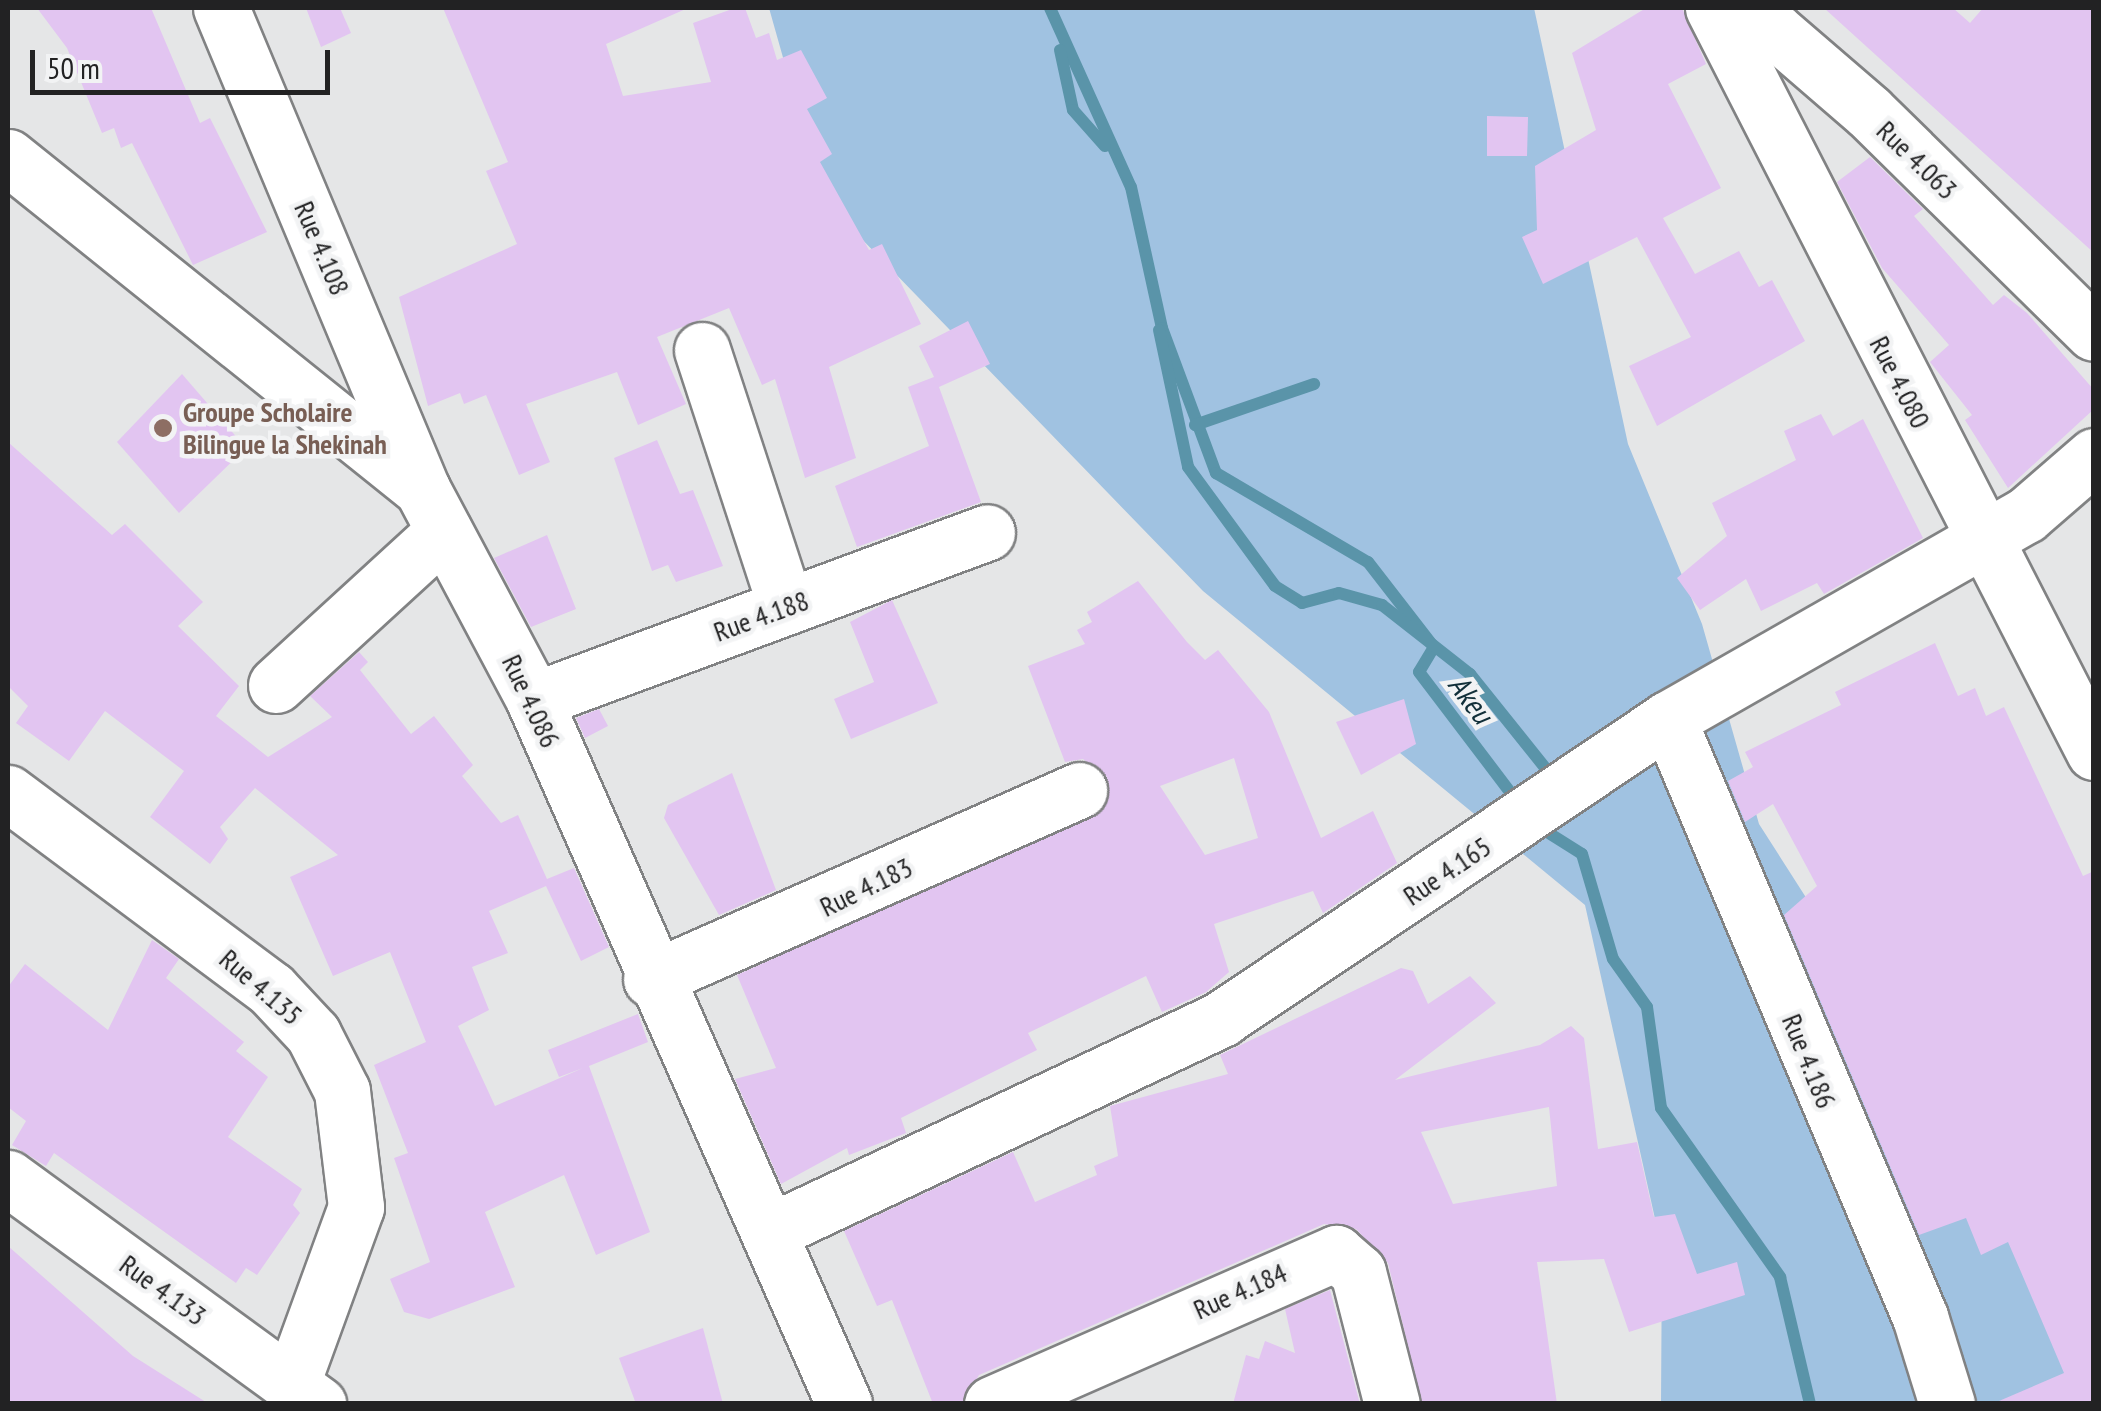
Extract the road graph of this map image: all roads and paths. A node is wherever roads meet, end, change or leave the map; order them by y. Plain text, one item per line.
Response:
1 (221, 8) edge
2 (1712, 8) edge
3 (1726, 8) edge
4 (8, 157) edge
5 (2094, 333) edge
6 (702, 350) dead end
7 (2094, 456) edge
8 (433, 510) junction
9 (988, 532) dead end
10 (1980, 542) junction
11 (786, 607) junction
12 (276, 684) dead end
13 (534, 700) junction
14 (1668, 719) junction
15 (2094, 752) edge
16 (1079, 790) dead end
17 (8, 793) edge
18 (651, 979) junction
19 (8, 1178) edge
20 (769, 1232) junction
21 (306, 1393) edge
22 (844, 1404) edge
23 (992, 1404) edge
24 (1392, 1404) edge
25 (1948, 1404) edge

1 - 8 street, Rue 4.108
2 - 10 street, Rue 4.080
3 - 5 street, Rue 4.063
4 - 8 street, Rue 4.086
6 - 11 street
7 - 10 street, Rue 4.165
8 - 12 street
8 - 13 street, Rue 4.086
9 - 11 street, Rue 4.188
10 - 14 street, Rue 4.165
10 - 15 street, Rue 4.080
11 - 13 street, Rue 4.188
13 - 18 street, Rue 4.086
14 - 20 street, Rue 4.165
14 - 25 street, Rue 4.186
16 - 18 street, Rue 4.183
17 - 21 street, Rue 4.135
18 - 20 street, Rue 4.086
19 - 21 street, Rue 4.133
20 - 22 street, Rue 4.086
23 - 24 street, Rue 4.184

